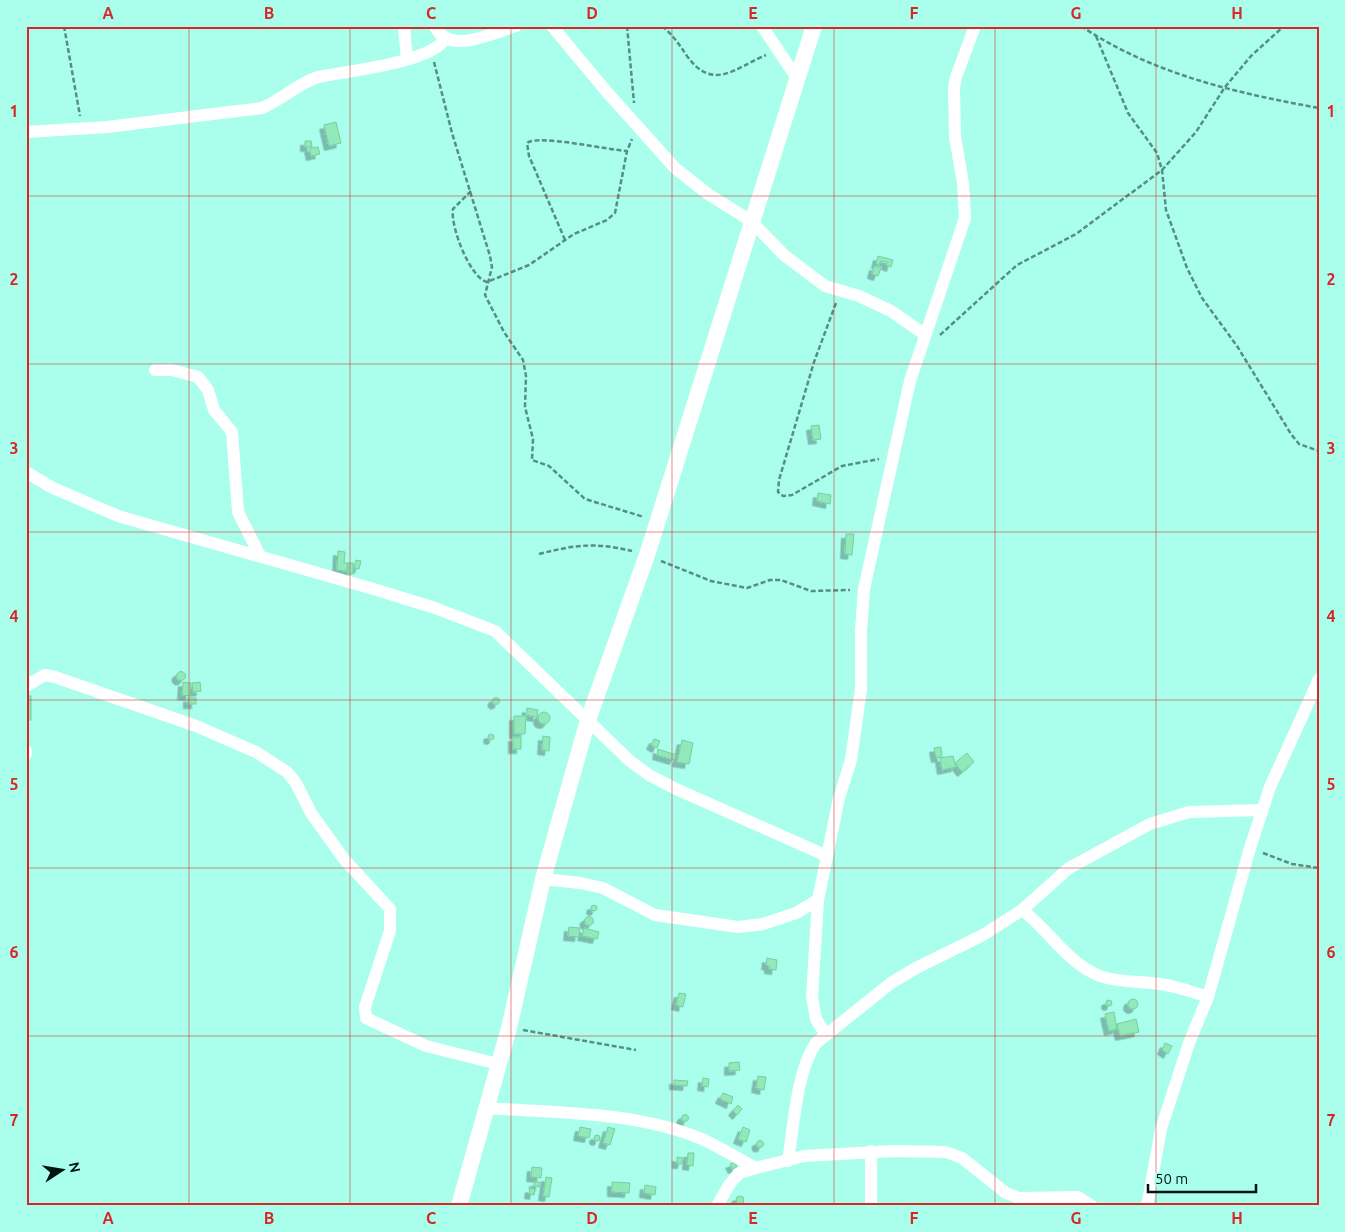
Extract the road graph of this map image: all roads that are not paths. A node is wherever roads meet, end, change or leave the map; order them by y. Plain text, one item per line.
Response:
1 (404, 26) edge
2 (435, 26) edge
3 (516, 26) edge
4 (552, 26) edge
5 (762, 26) edge
6 (814, 26) edge
7 (975, 26) edge
8 (445, 39) junction
9 (407, 59) junction
10 (798, 80) junction
11 (26, 132) edge
12 (751, 221) junction
13 (924, 334) junction
14 (156, 370) dead end
15 (26, 472) edge
16 (260, 556) junction
17 (1318, 683) edge
18 (26, 686) edge
19 (588, 720) junction
20 (1262, 810) junction
21 (827, 856) junction
22 (543, 880) junction
23 (818, 900) junction
24 (1022, 910) junction
25 (1208, 997) junction
26 (826, 1035) junction
27 (498, 1064) junction
28 (486, 1108) junction
29 (871, 1151) junction
30 (788, 1160) junction
31 (756, 1168) junction
32 (1029, 1202) edge
33 (459, 1206) edge
34 (717, 1206) edge
35 (871, 1206) edge
36 (1092, 1206) edge
37 (1147, 1206) edge

1 - 9 street
2 - 8 street
3 - 8 street
4 - 12 street
5 - 10 street
6 - 10 street
7 - 13 street
8 - 9 street
9 - 11 street
10 - 12 street
12 - 13 street
12 - 19 street
13 - 21 street
14 - 16 street
15 - 16 street
16 - 19 street
17 - 20 street
18 - 27 street
19 - 21 street
19 - 22 street
20 - 24 street
20 - 25 street
21 - 23 street
22 - 23 street
22 - 27 street
23 - 26 street
24 - 25 street
24 - 26 street
25 - 37 street
26 - 30 street
27 - 28 street
28 - 31 street
28 - 33 street
29 - 30 street
29 - 32 street
29 - 35 street
30 - 31 street
31 - 34 street
32 - 36 street

